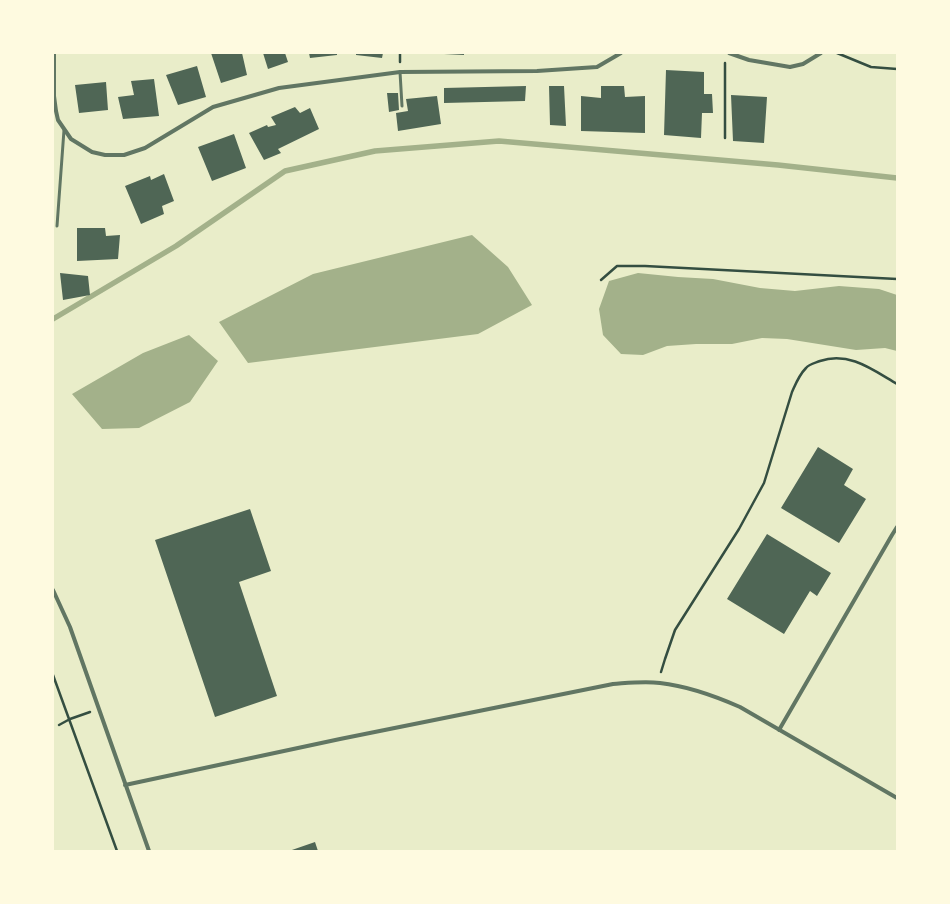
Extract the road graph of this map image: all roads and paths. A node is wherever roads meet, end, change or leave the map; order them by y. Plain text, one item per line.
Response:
1 (54, 53) edge
2 (621, 53) edge
3 (729, 53) edge
4 (821, 53) edge
5 (837, 53) edge
6 (726, 61) dead end
7 (897, 69) edge
8 (400, 72) junction
9 (402, 106) dead end
10 (64, 130) junction
11 (725, 138) dead end
12 (57, 226) dead end
13 (897, 279) edge
14 (601, 280) dead end
15 (897, 384) edge
16 (897, 527) edge
17 (53, 590) edge
18 (53, 675) edge
19 (659, 683) junction
20 (100, 709) junction
21 (70, 719) junction
22 (59, 725) dead end
23 (779, 730) junction
24 (125, 785) junction
25 (897, 798) edge
26 (116, 851) edge
27 (149, 851) edge

1 - 10 street
2 - 8 street
3 - 4 street
5 - 7 path
6 - 11 path
8 - 9 lane
8 - 10 street
10 - 12 lane
13 - 14 path
15 - 19 path
16 - 23 street
17 - 20 street
18 - 21 path
19 - 23 street
19 - 24 street
20 - 21 path
20 - 24 street
21 - 22 path
21 - 26 path
23 - 25 street
24 - 27 street

